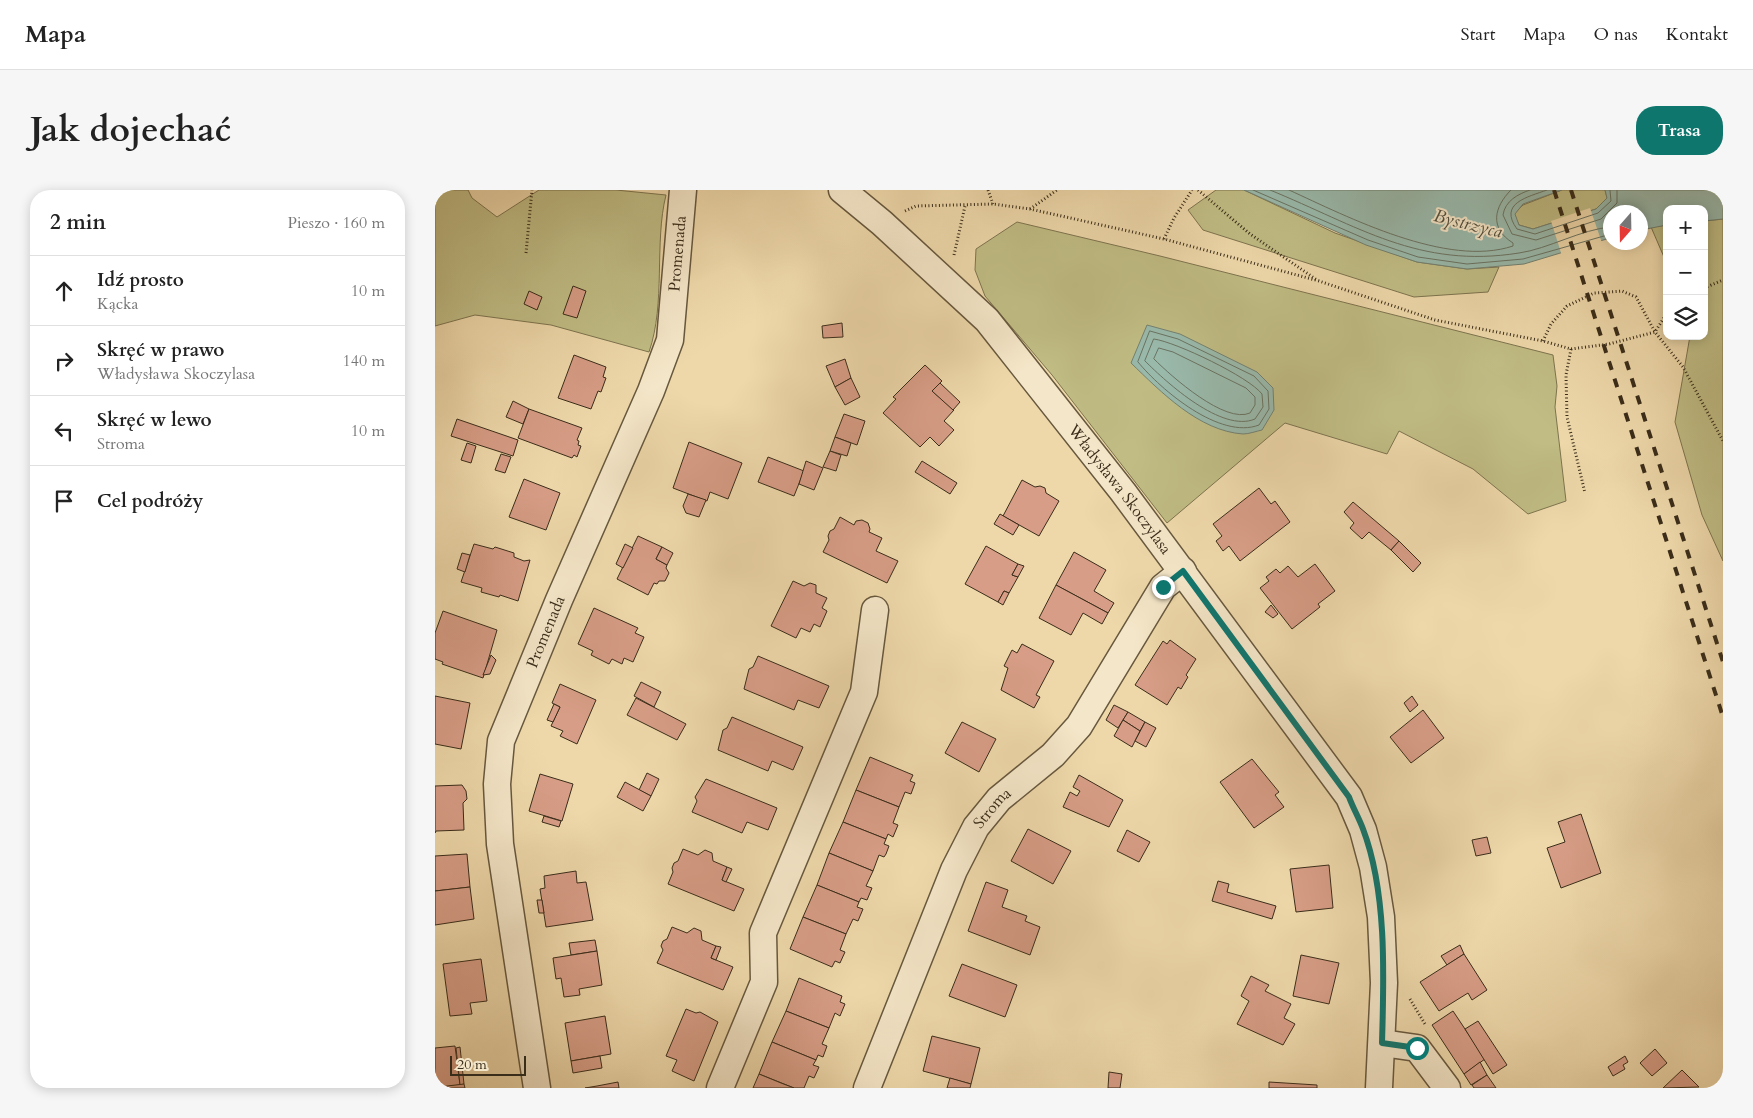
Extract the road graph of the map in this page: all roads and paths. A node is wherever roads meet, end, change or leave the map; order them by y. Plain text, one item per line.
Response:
1 (532, 190) edge
2 (683, 190) edge
3 (842, 190) edge
4 (988, 190) edge
5 (1057, 190) edge
6 (1192, 190) edge
7 (1198, 190) edge
8 (993, 204) junction
9 (965, 206) junction
10 (1030, 210) junction
11 (882, 223) junction
12 (1164, 239) junction
13 (526, 253) dead end
14 (1723, 280) edge
15 (1319, 281) junction
16 (946, 282) junction
17 (1708, 286) edge
18 (1663, 319) edge
19 (1655, 332) junction
20 (1543, 341) junction
21 (1571, 348) junction
22 (1723, 441) edge
23 (1585, 493) dead end
24 (1183, 571) junction
25 (875, 610) dead end
26 (1382, 1043) junction
27 (537, 1088) edge
28 (720, 1088) edge
29 (867, 1088) edge
30 (1379, 1088) edge
31 (1447, 1088) edge

1 - 13 path
2 - 27 street, Promenada
3 - 11 street, Władysława Skoczylasa
4 - 8 path
5 - 10 path
6 - 12 path
7 - 15 path
8 - 9 path
8 - 10 path
9 - 11 path
9 - 16 path
10 - 12 path
11 - 16 street, Władysława Skoczylasa
12 - 15 path
14 - 17 path
15 - 20 path
16 - 24 street, Władysława Skoczylasa
18 - 19 path
19 - 20 path
19 - 21 path
19 - 22 path
20 - 21 path
21 - 23 path
24 - 26 street, Władysława Skoczylasa
24 - 29 street, Stroma
25 - 28 street
26 - 30 street, Władysława Skoczylasa
26 - 31 street

